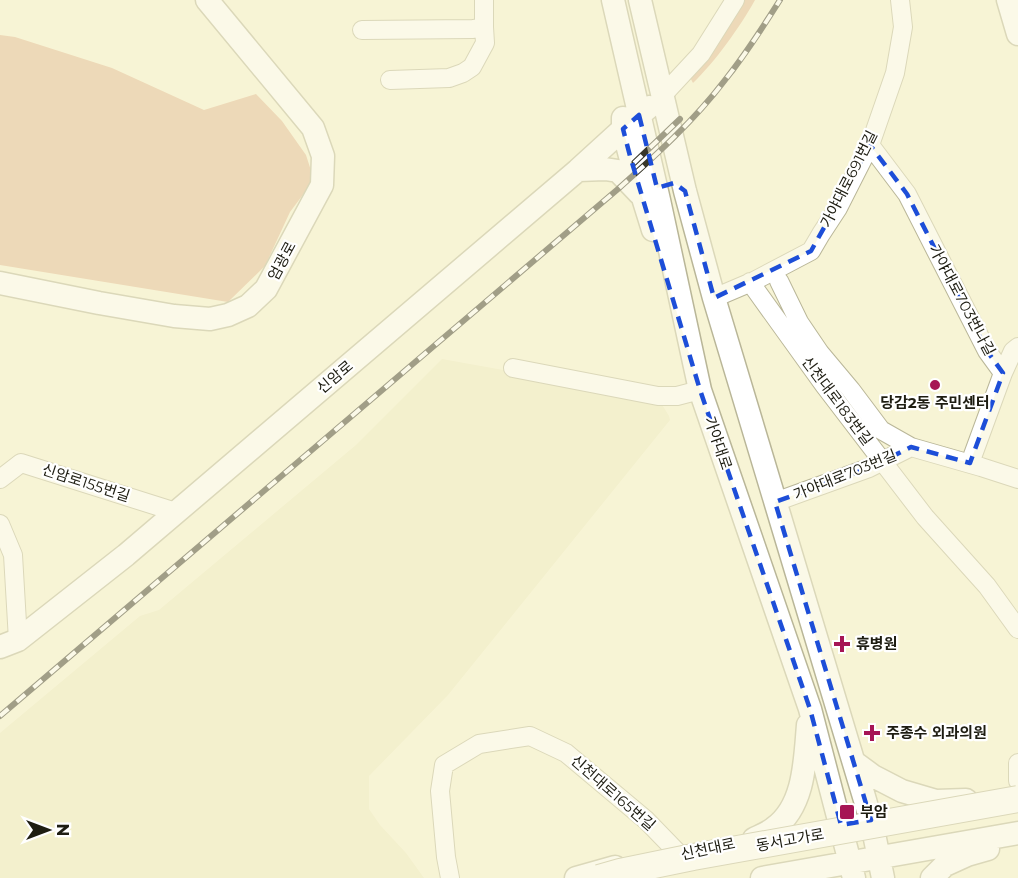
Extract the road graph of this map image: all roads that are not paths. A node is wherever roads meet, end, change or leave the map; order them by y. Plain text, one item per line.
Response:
1 (207, 0) edge
2 (484, 0) edge
3 (613, 0) edge
4 (640, 0) edge
5 (735, 0) edge
6 (900, 0) edge
7 (1008, 0) edge
8 (484, 27) junction
9 (362, 30) dead end
10 (620, 32) junction
11 (1018, 34) edge
12 (390, 80) dead end
13 (623, 84) junction
14 (662, 96) junction
15 (631, 122) junction
16 (870, 145) junction
17 (586, 164) junction
18 (685, 191) junction
19 (652, 202) junction
20 (779, 281) dead end
21 (750, 282) junction
22 (0, 283) edge
23 (714, 298) junction
24 (1018, 347) edge
25 (513, 368) dead end
26 (1004, 373) junction
27 (700, 390) junction
28 (911, 447) junction
29 (883, 461) junction
30 (970, 463) junction
31 (0, 479) edge
32 (1018, 479) edge
33 (775, 502) junction
34 (176, 512) junction
35 (0, 524) edge
36 (1018, 630) edge
37 (9, 644) edge
38 (810, 709) junction
39 (854, 762) junction
40 (1018, 763) edge
41 (1018, 781) edge
42 (1018, 791) edge
43 (983, 799) junction
44 (1018, 799) edge
45 (1018, 816) edge
46 (871, 820) junction
47 (841, 825) junction
48 (1018, 833) edge
49 (754, 839) junction
50 (1018, 842) edge
51 (680, 855) junction
52 (881, 868) edge
53 (853, 870) edge
54 (450, 878) edge
55 (576, 878) edge
56 (599, 878) edge
57 (668, 878) edge
58 (766, 878) edge
59 (932, 878) edge

1 - 22 main road, 엄광로
2 - 8 street
3 - 10 main road
4 - 14 main road
5 - 14 street
6 - 16 street, 가야대로691번길
7 - 11 main road
8 - 9 street
8 - 12 street
10 - 13 main road
10 - 15 main road
13 - 15 main road
13 - 17 main road
14 - 15 main road, 신암로
14 - 18 main road
15 - 17 main road, 신암로
15 - 19 main road, 가야대로
16 - 21 street, 가야대로691번길
16 - 26 street, 가야대로703번나길
17 - 19 main road
17 - 34 main road, 신암로
18 - 19 main road
18 - 23 main road
19 - 27 main road, 가야대로
20 - 28 street, 신천대로183번길
21 - 23 street, 가야대로691번길
21 - 29 street, 신천대로183번길
23 - 33 main road
24 - 26 street
25 - 27 street
26 - 30 street, 가야대로703번나길
27 - 38 main road, 가야대로
28 - 29 street, 가야대로703번길
28 - 30 street, 가야대로703번길
29 - 33 street, 가야대로703번길
29 - 36 street, 신천대로183번길
30 - 32 street, 가야대로703번길
31 - 34 street, 신암로155번길
33 - 39 main road
34 - 37 main road, 신암로
35 - 37 street
38 - 47 main road, 가야대로
38 - 49 main road
39 - 43 main road
39 - 46 main road
40 - 41 street
42 - 43 main road, 신천대로
43 - 46 main road, 신천대로
44 - 56 highway, 동서고가로, bridge
45 - 57 highway, 동서고가로
46 - 47 main road, 신천대로
46 - 52 main road
47 - 49 main road, 신천대로
47 - 53 main road, 가야대로
48 - 52 main road
49 - 51 main road, 신천대로
50 - 59 main road
51 - 54 street, 신천대로165번길
51 - 55 main road, 신천대로
52 - 53 main road
53 - 58 main road

